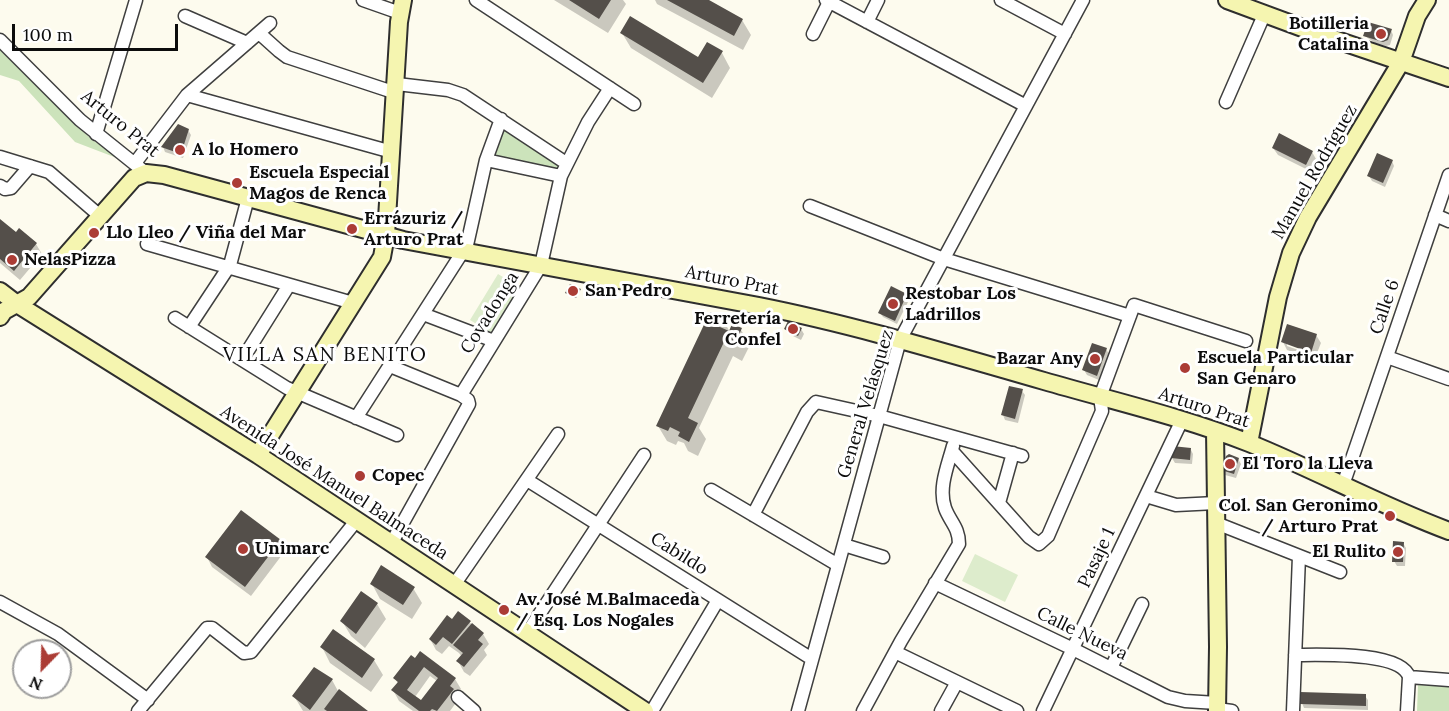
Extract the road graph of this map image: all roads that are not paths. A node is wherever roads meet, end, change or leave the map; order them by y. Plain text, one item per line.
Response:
1 (363, 0) edge
2 (476, 0) edge
3 (878, 0) edge
4 (1001, 0) edge
5 (1083, 0) edge
6 (1227, 0) edge
7 (1427, 0) edge
8 (133, 1) edge
9 (828, 1) edge
10 (401, 7) edge
11 (1264, 15) junction
12 (185, 16) dead end
13 (867, 22) junction
14 (270, 23) dead end
15 (259, 33) junction
16 (813, 34) dead end
17 (1065, 34) junction
18 (0, 40) edge
19 (247, 43) junction
20 (1401, 62) junction
21 (1449, 78) edge
22 (396, 88) junction
23 (610, 88) junction
24 (187, 95) junction
25 (1226, 102) dead end
26 (634, 104) dead end
27 (1026, 106) junction
28 (501, 119) junction
29 (96, 134) junction
30 (392, 152) junction
31 (0, 157) edge
32 (486, 160) junction
33 (566, 163) junction
34 (30, 166) junction
35 (140, 168) junction
36 (1449, 175) edge
37 (561, 176) junction
38 (0, 186) edge
39 (248, 198) junction
40 (810, 206) dead end
41 (100, 216) junction
42 (1435, 216) junction
43 (1449, 221) edge
44 (386, 236) junction
45 (147, 244) dead end
46 (464, 251) junction
47 (944, 259) junction
48 (541, 265) junction
49 (228, 267) junction
50 (289, 285) junction
51 (0, 291) edge
52 (353, 303) junction
53 (17, 304) junction
54 (423, 314) junction
55 (1130, 316) junction
56 (0, 317) edge
57 (175, 318) dead end
58 (189, 327) junction
59 (900, 340) junction
60 (494, 341) junction
61 (1246, 341) dead end
62 (1387, 357) junction
63 (242, 360) junction
64 (390, 366) junction
65 (1449, 378) edge
66 (297, 393) junction
67 (460, 395) junction
68 (1100, 397) junction
69 (879, 416) junction
70 (356, 418) junction
71 (1182, 420) junction
72 (1215, 431) junction
73 (558, 434) dead end
74 (397, 435) dead end
75 (956, 437) junction
76 (1249, 443) junction
77 (952, 451) junction
78 (258, 455) junction
79 (644, 455) dead end
80 (527, 480) junction
81 (1343, 485) junction
82 (711, 490) dead end
83 (1146, 496) junction
84 (1216, 502) junction
85 (999, 503) junction
86 (753, 514) junction
87 (356, 521) junction
88 (1216, 523) junction
89 (598, 525) junction
90 (1449, 531) edge
91 (391, 544) junction
92 (844, 544) junction
93 (1299, 556) junction
94 (883, 557) dead end
95 (838, 565) junction
96 (1340, 572) dead end
97 (935, 583) junction
98 (454, 585) junction
99 (718, 600) junction
100 (0, 602) edge
101 (1142, 604) dead end
102 (527, 633) junction
103 (1073, 649) junction
104 (895, 652) junction
105 (1295, 655) junction
106 (812, 659) junction
107 (1111, 668) junction
108 (1409, 677) junction
109 (1449, 680) edge
110 (957, 682) junction
111 (458, 697) dead end
112 (148, 700) junction
113 (1221, 708) edge
114 (635, 709) edge
115 (138, 711) edge
116 (474, 711) edge
117 (652, 711) edge
118 (798, 711) edge
119 (864, 711) edge
120 (941, 711) edge
121 (1017, 711) edge
122 (1043, 711) edge
123 (1293, 711) edge
124 (1407, 711) edge

1 - 10 street
2 - 23 street
3 - 13 street
4 - 17 street
5 - 17 street, General Velásquez
6 - 11 street
7 - 20 street, Manuel Rodríguez
8 - 29 street
9 - 13 street
9 - 16 street
10 - 22 street
11 - 20 street
11 - 25 street
12 - 19 street
13 - 27 street
14 - 15 street
15 - 19 street
15 - 22 street
17 - 27 street, General Velásquez
18 - 29 street, Arturo Prat
19 - 24 street
20 - 21 street
20 - 76 street, Manuel Rodríguez
22 - 28 street
22 - 30 street
23 - 26 street
23 - 33 street, Covadonga
24 - 30 street
24 - 35 street
27 - 47 street, General Velásquez
28 - 32 street
28 - 33 street
29 - 35 street, Arturo Prat
30 - 44 street
31 - 34 street
32 - 37 street
32 - 46 street
33 - 37 street, Covadonga
34 - 38 street
34 - 41 street
35 - 39 street, Arturo Prat
35 - 41 street
36 - 42 street, Calle 6
37 - 48 street, Covadonga
39 - 44 street, Arturo Prat
39 - 49 street
40 - 47 street
41 - 53 street
42 - 43 street
42 - 62 street, Calle 6
44 - 46 street, Arturo Prat
44 - 52 street
45 - 49 street
46 - 48 street, Arturo Prat
46 - 54 street
47 - 55 street
47 - 59 street, General Velásquez
48 - 59 street, Arturo Prat
48 - 60 street, Covadonga
49 - 50 street
49 - 58 street
50 - 52 street
50 - 63 street
51 - 53 street, Avenida José Manuel Balmaceda
52 - 66 street
53 - 56 street
53 - 78 street, Avenida José Manuel Balmaceda
54 - 60 street
54 - 64 street
55 - 61 street
55 - 68 street
57 - 58 street
58 - 63 street
59 - 68 street, Arturo Prat
59 - 69 street, General Velásquez
60 - 67 street, Covadonga
62 - 65 street
62 - 81 street, Calle 6
63 - 66 street
64 - 67 street
64 - 70 street
66 - 70 street
66 - 78 street
67 - 91 street
68 - 71 street, Arturo Prat
68 - 85 street
69 - 75 street
69 - 86 street
69 - 92 street, General Velásquez
70 - 74 street
71 - 72 street, Arturo Prat
71 - 83 street, Pasaje 1
72 - 76 street, Arturo Prat
72 - 84 street
73 - 80 street
75 - 77 street
75 - 85 street
76 - 81 street, Arturo Prat
77 - 85 street
77 - 97 street
78 - 87 street, Avenida José Manuel Balmaceda
79 - 89 street
80 - 89 street, Cabildo
80 - 98 street
81 - 90 street, Arturo Prat
82 - 86 street
83 - 84 street
83 - 103 street, Pasaje 1
84 - 88 street
86 - 95 street
87 - 91 street, Avenida José Manuel Balmaceda
87 - 112 street
88 - 93 street
88 - 113 street
89 - 99 street, Cabildo
89 - 102 street
91 - 98 street, Avenida José Manuel Balmaceda
92 - 94 street
92 - 95 street, General Velásquez
93 - 96 street
93 - 105 street
95 - 106 street, General Velásquez
97 - 103 street, Calle Nueva
97 - 104 street
98 - 102 street, Avenida José Manuel Balmaceda
99 - 106 street, Cabildo
99 - 117 street
100 - 112 street
101 - 107 street
102 - 114 street, Avenida José Manuel Balmaceda
103 - 107 street, Calle Nueva
103 - 122 street, Pasaje 1
104 - 110 street
104 - 119 street
105 - 108 street
105 - 123 street
106 - 118 street, General Velásquez
107 - 113 street, Calle Nueva
108 - 109 street
108 - 124 street
110 - 120 street
110 - 121 street
111 - 116 street
112 - 115 street

